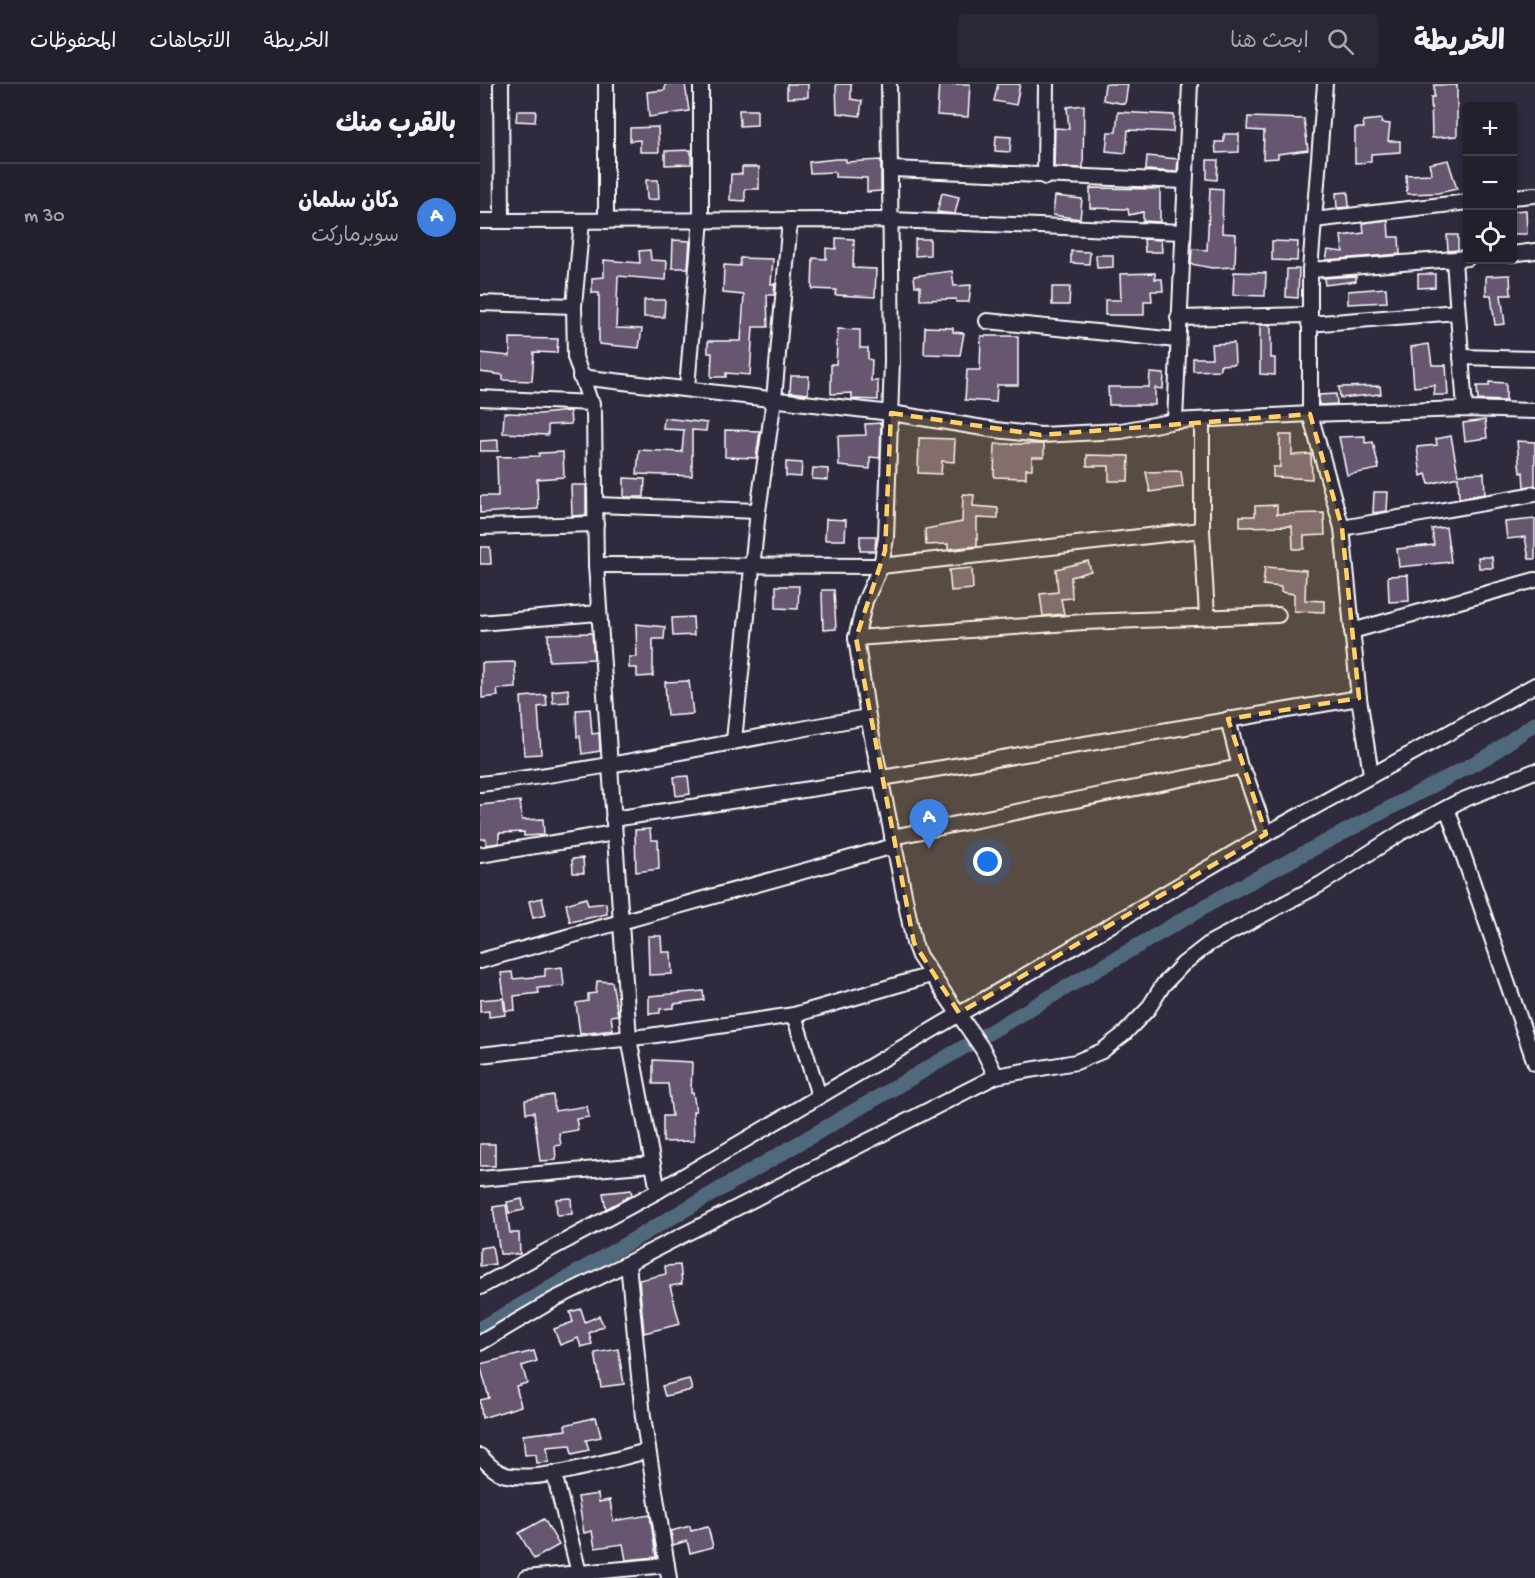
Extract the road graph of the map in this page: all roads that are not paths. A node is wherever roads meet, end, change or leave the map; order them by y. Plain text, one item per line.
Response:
1 (501, 84) edge
2 (606, 84) edge
3 (701, 84) edge
4 (889, 84) edge
5 (1046, 84) edge
6 (1190, 84) edge
7 (1325, 84) edge
8 (892, 169) junction
9 (1045, 177) junction
10 (1185, 181) junction
11 (1535, 195) edge
12 (1517, 197) edge
13 (1463, 202) edge
14 (700, 219) junction
15 (790, 220) junction
16 (892, 220) junction
17 (1314, 220) junction
18 (480, 221) edge
19 (502, 221) junction
20 (582, 221) junction
21 (606, 221) junction
22 (1183, 232) junction
23 (1535, 251) edge
24 (1517, 253) edge
25 (1461, 259) edge
26 (1310, 270) junction
27 (480, 303) edge
28 (574, 306) junction
29 (1458, 312) junction
30 (1178, 318) junction
31 (1309, 320) junction
32 (987, 321) dead end
33 (1177, 340) junction
34 (1461, 357) junction
35 (1535, 359) edge
36 (580, 377) junction
37 (687, 388) junction
38 (480, 398) edge
39 (774, 399) junction
40 (592, 403) junction
41 (1465, 409) junction
42 (1535, 411) edge
43 (891, 413) junction
44 (1310, 414) junction
45 (1202, 420) junction
46 (1175, 421) junction
47 (1535, 494) edge
48 (597, 505) junction
49 (758, 511) junction
50 (596, 524) junction
51 (480, 527) edge
52 (1342, 528) junction
53 (1202, 530) junction
54 (596, 566) junction
55 (752, 566) junction
56 (881, 566) junction
57 (1535, 580) edge
58 (598, 613) junction
59 (1278, 615) dead end
60 (1207, 616) junction
61 (480, 623) edge
62 (1352, 631) junction
63 (856, 638) junction
64 (1535, 684) edge
65 (1359, 698) junction
66 (868, 717) junction
67 (1228, 719) junction
68 (734, 740) junction
69 (609, 766) junction
70 (1240, 767) junction
71 (1535, 771) edge
72 (1371, 774) junction
73 (882, 778) junction
74 (480, 784) edge
75 (1447, 808) junction
76 (613, 826) junction
77 (1266, 834) junction
78 (893, 841) junction
79 (480, 855) edge
80 (623, 923) junction
81 (480, 961) edge
82 (931, 975) junction
83 (959, 1013) junction
84 (794, 1015) junction
85 (629, 1038) junction
86 (480, 1055) edge
87 (1535, 1064) edge
88 (996, 1076) junction
89 (819, 1096) junction
90 (653, 1164) junction
91 (480, 1179) edge
92 (658, 1191) junction
93 (628, 1263) junction
94 (480, 1287) edge
95 (480, 1342) edge
96 (648, 1451) junction
97 (480, 1456) edge
98 (554, 1473) junction
99 (668, 1572) edge
100 (579, 1573) junction
101 (526, 1578) edge

1 - 19 street
2 - 21 street
3 - 14 street
4 - 8 street
5 - 9 street
6 - 10 street
7 - 17 street
8 - 9 street
8 - 16 street
9 - 10 street
10 - 22 street
11 - 12 street
13 - 17 street
14 - 15 street
14 - 21 street
14 - 37 street
15 - 16 street
15 - 39 street
16 - 22 street
16 - 43 street
17 - 26 street
18 - 19 street
19 - 20 street
20 - 21 street
20 - 28 street
22 - 30 street
23 - 24 street
25 - 26 street
25 - 29 street
26 - 31 street
27 - 28 street
28 - 36 street
29 - 31 street
29 - 34 street
30 - 31 street
30 - 33 street
31 - 44 street
32 - 33 street
33 - 46 street
34 - 35 street
34 - 41 street
36 - 37 street
36 - 40 street
37 - 39 street
38 - 40 street
39 - 43 street
39 - 49 street
40 - 48 street
41 - 42 street
41 - 44 street
43 - 46 street
43 - 56 street
44 - 45 street
44 - 52 street
45 - 46 street
45 - 53 street
47 - 52 street
48 - 49 street
48 - 50 street
49 - 55 street
50 - 51 street
50 - 54 street
52 - 62 street
53 - 56 street
53 - 60 street
54 - 55 street
54 - 58 street
55 - 56 street
55 - 68 street
56 - 63 street
57 - 62 street
58 - 61 street
58 - 69 street
59 - 60 street
60 - 63 street
62 - 65 street
63 - 66 street
64 - 72 street
65 - 67 street
65 - 72 street
66 - 68 street
66 - 73 street
67 - 70 street
67 - 73 street
68 - 69 street
69 - 74 street
69 - 76 street
70 - 77 street
70 - 78 street
71 - 75 street
72 - 77 street
73 - 76 street
73 - 78 street
75 - 87 street
75 - 88 street
76 - 79 street
76 - 80 street
77 - 83 street
78 - 80 street
78 - 82 street
80 - 81 street
80 - 85 street
82 - 83 street
82 - 84 street
83 - 88 street
83 - 89 street
84 - 85 street
84 - 89 street
85 - 86 street
85 - 90 street
88 - 93 street
89 - 92 street
90 - 91 street
90 - 92 street
92 - 94 street
93 - 95 street
93 - 96 street
96 - 98 street
96 - 99 street
97 - 98 street
98 - 100 street
99 - 100 street
100 - 101 street

